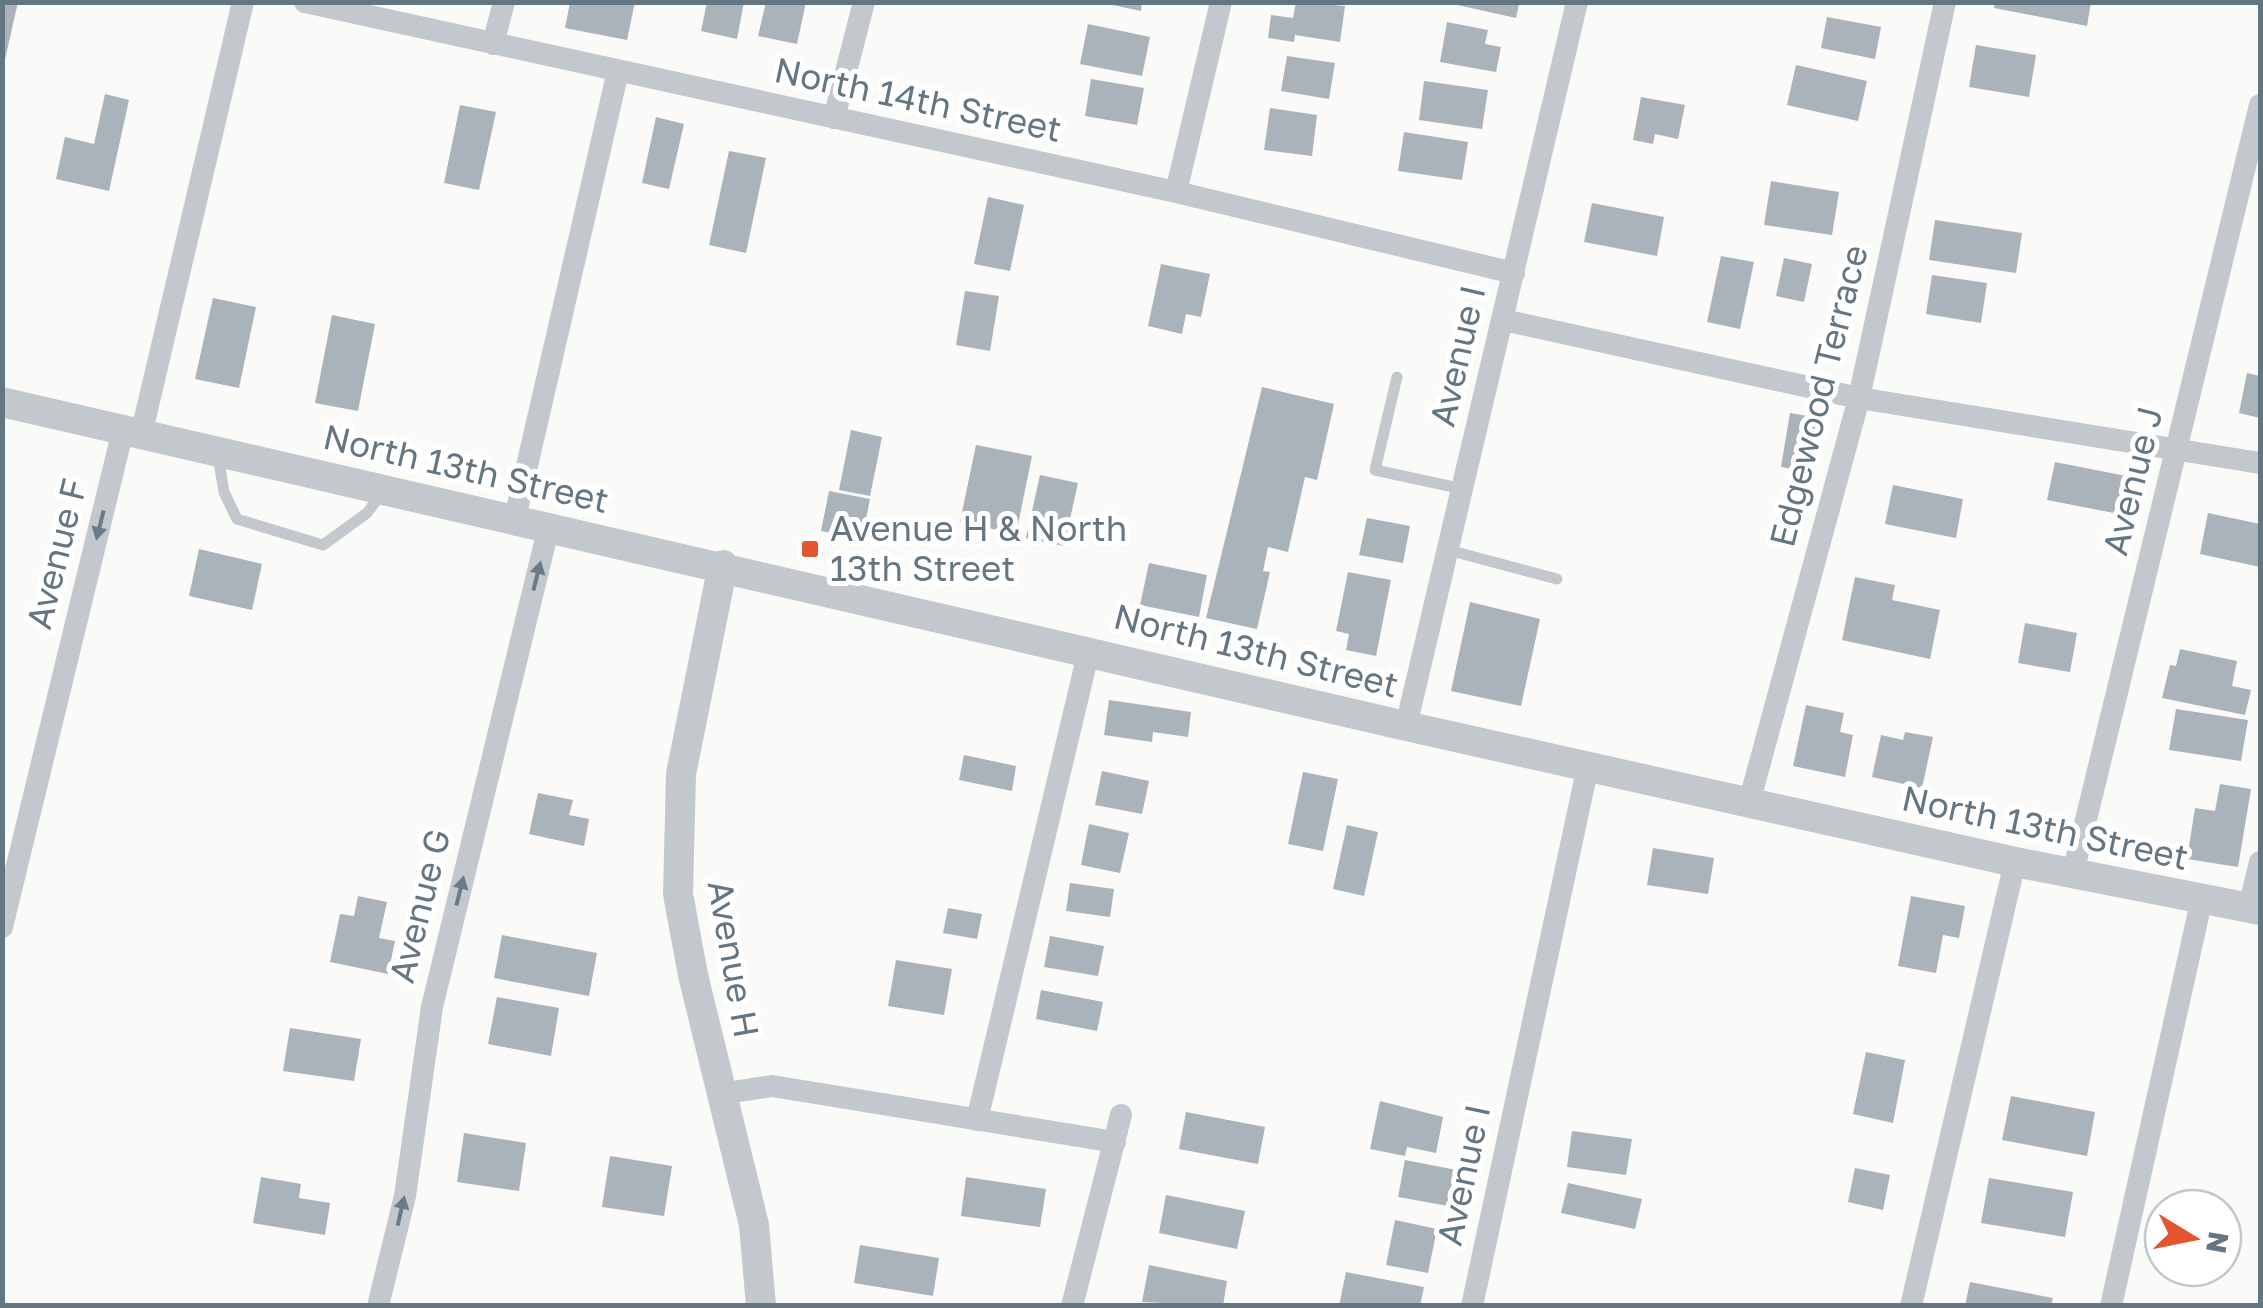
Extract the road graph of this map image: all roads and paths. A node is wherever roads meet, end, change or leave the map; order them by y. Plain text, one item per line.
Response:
1 (244, 2) edge
2 (305, 2) edge
3 (504, 2) edge
4 (864, 2) edge
5 (1221, 2) edge
6 (1577, 2) edge
7 (1944, 2) edge
8 (494, 44) junction
9 (618, 71) junction
10 (2260, 105) edge
11 (834, 118) junction
12 (1176, 192) junction
13 (1514, 272) junction
14 (1503, 320) junction
15 (1397, 377) dead end
16 (1859, 398) junction
17 (2, 402) edge
18 (132, 432) junction
19 (217, 451) junction
20 (2176, 452) junction
21 (2260, 463) edge
22 (385, 489) junction
23 (1463, 489) junction
24 (515, 518) junction
25 (549, 526) junction
26 (1448, 550) junction
27 (723, 565) junction
28 (1557, 579) dead end
29 (1088, 650) junction
30 (1406, 726) junction
31 (1588, 766) junction
32 (1749, 803) junction
33 (2016, 862) junction
34 (2260, 862) edge
35 (2073, 873) junction
36 (2202, 898) junction
37 (2255, 908) edge
38 (2, 927) edge
39 (720, 1094) junction
40 (1121, 1115) dead end
41 (976, 1120) junction
42 (1115, 1142) junction
43 (378, 1306) edge
44 (761, 1306) edge
45 (1072, 1306) edge
46 (1472, 1306) edge
47 (1912, 1306) edge
48 (2111, 1306) edge

1 - 18 street, Avenue F
2 - 8 street, North 14th Street
3 - 8 street
4 - 11 street
5 - 12 street
6 - 13 street, Avenue I
7 - 16 street, Edgewood Terrace
8 - 9 street, North 14th Street
9 - 11 street, North 14th Street
9 - 24 street
10 - 20 street, Avenue J
11 - 12 street, North 14th Street
12 - 13 street, North 14th Street
13 - 14 street, Avenue I
14 - 16 street
14 - 23 street, Avenue I
15 - 23 lane
16 - 20 street
16 - 32 street, Edgewood Terrace
17 - 18 street, North 13th Street
18 - 19 street, North 13th Street
18 -> 38 street, Avenue F
19 - 22 street, North 13th Street
19 - 22 lane
20 - 21 street
20 - 35 street, Avenue J
22 - 24 street, North 13th Street
23 - 26 street, Avenue I
24 - 25 street, North 13th Street
25 - 27 street, North 13th Street
43 -> 25 street, Avenue G
26 - 28 lane
26 - 30 street, Avenue I
27 - 29 street, North 13th Street
27 - 39 street, Avenue H
29 - 30 street, North 13th Street
29 - 41 street
30 - 31 street, North 13th Street
31 - 32 street, North 13th Street
31 - 46 street, Avenue I
32 - 33 street, North 13th Street
33 - 35 street, North 13th Street
33 - 47 street
34 - 37 street
35 - 36 street, North 13th Street
36 - 37 street, North 13th Street
36 - 48 street
39 - 41 street
39 - 44 street, Avenue H
40 - 42 street
41 - 42 street
42 - 45 street

